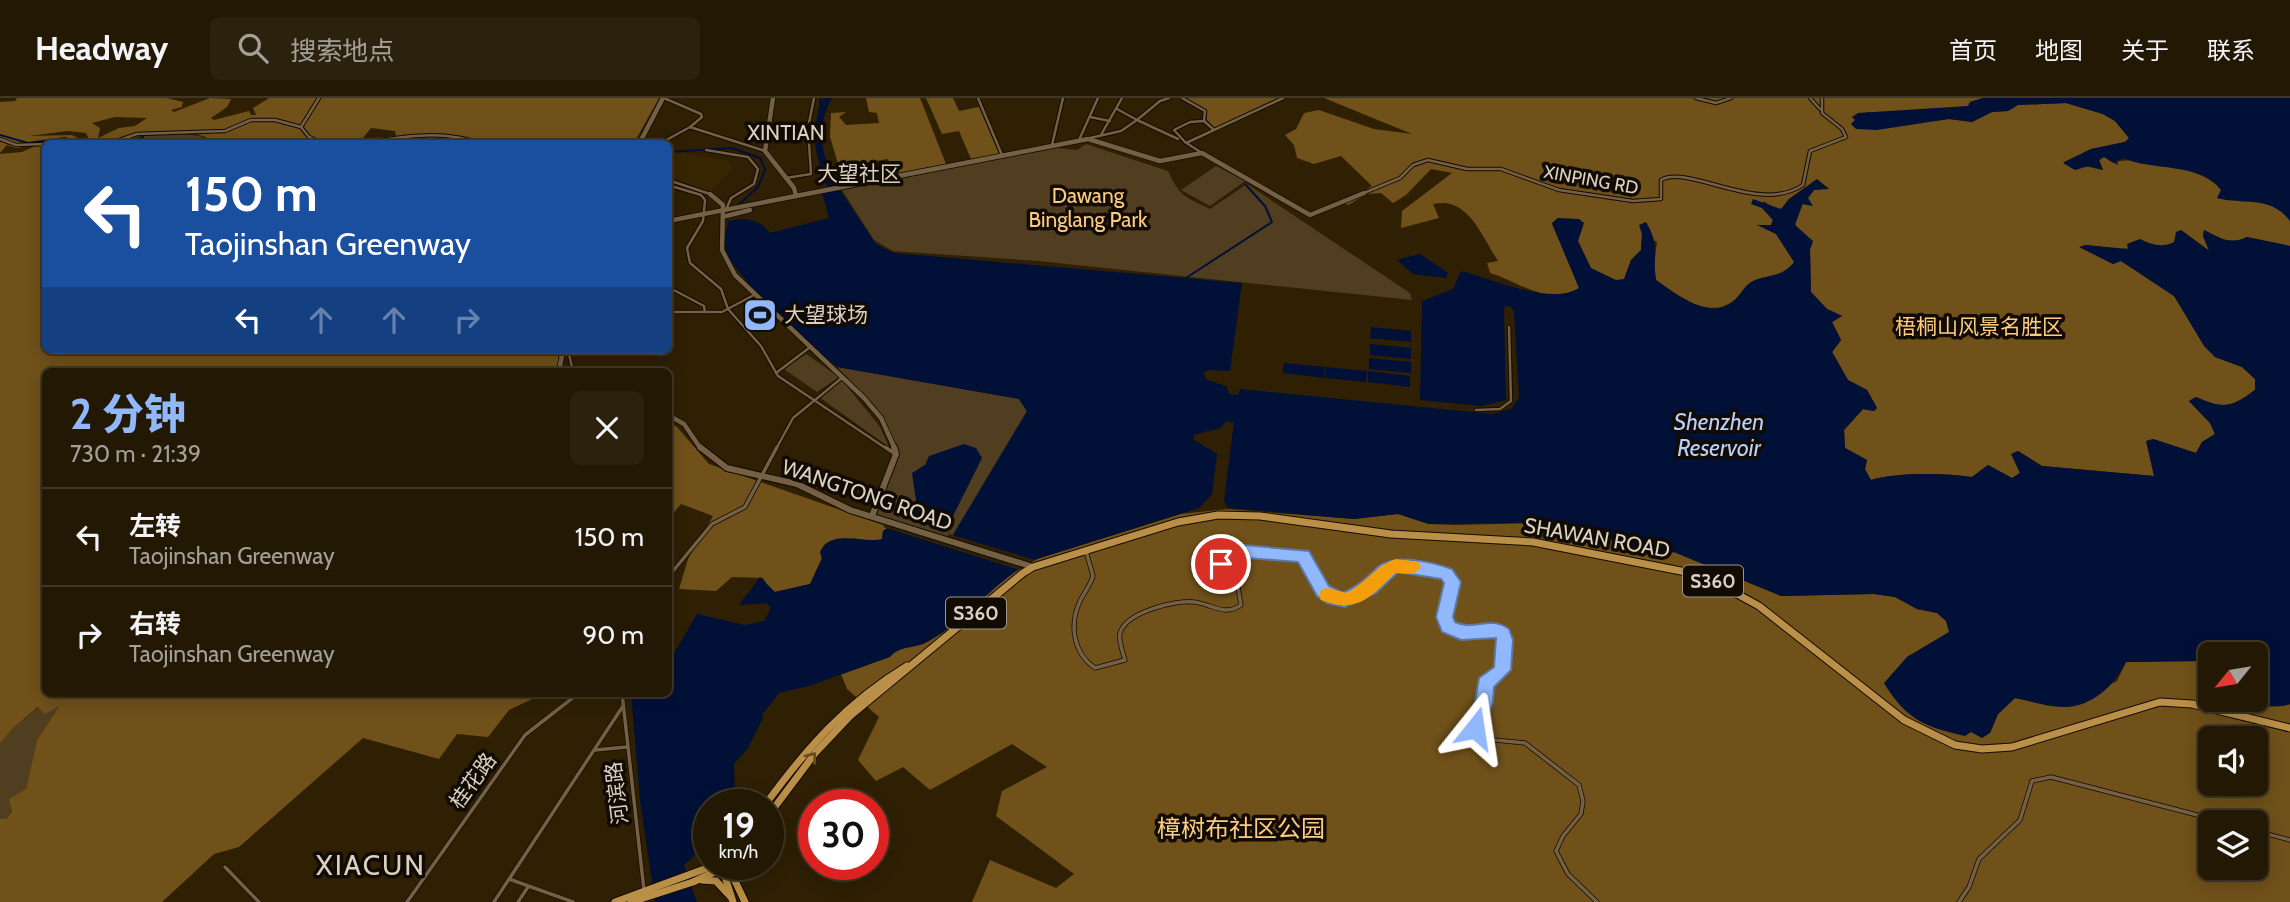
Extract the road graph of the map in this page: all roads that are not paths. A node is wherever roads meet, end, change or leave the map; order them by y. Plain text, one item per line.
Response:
1 (319, 98) edge
2 (664, 98) edge
3 (773, 98) edge
4 (814, 98) edge
5 (978, 98) edge
6 (1063, 98) edge
7 (1098, 98) edge
8 (1122, 98) edge
9 (1169, 98) edge
10 (1182, 98) edge
11 (1283, 98) edge
12 (1696, 98) edge
13 (1731, 98) edge
14 (1810, 98) edge
15 (1822, 98) edge
16 (1160, 99) edge
17 (1117, 109) junction
18 (1821, 110) junction
19 (1090, 117) junction
20 (1137, 120) junction
21 (1110, 121) junction
22 (1204, 121) junction
23 (301, 127) junction
24 (690, 127) junction
25 (1214, 130) junction
26 (1101, 135) junction
27 (0, 139) edge
28 (1088, 139) junction
29 (120, 140) edge
30 (315, 140) edge
31 (388, 140) edge
32 (467, 140) edge
33 (641, 140) edge
34 (666, 140) edge
35 (1079, 140) junction
36 (1186, 143) junction
37 (42, 144) edge
38 (1052, 145) junction
39 (706, 150) dead end
40 (765, 151) junction
41 (1202, 153) junction
42 (1002, 155) junction
43 (786, 178) junction
44 (672, 183) edge
45 (672, 184) edge
46 (820, 191) joint
47 (1364, 193) joint
48 (710, 194) joint
49 (796, 196) junction
50 (747, 209) joint
51 (728, 214) junction
52 (705, 216) junction
53 (672, 220) edge
54 (672, 289) edge
55 (754, 295) junction
56 (728, 309) junction
57 (672, 312) edge
58 (705, 312) junction
59 (1509, 327) dead end
60 (808, 348) junction
61 (776, 373) junction
62 (843, 377) junction
63 (814, 398) junction
64 (1476, 410) dead end
65 (672, 417) edge
66 (896, 454) junction
67 (762, 477) junction
68 (872, 516) junction
69 (1085, 550) junction
70 (1033, 567) junction
71 (672, 572) edge
72 (871, 693) junction
73 (574, 697) edge
74 (622, 697) edge
75 (623, 706) junction
76 (2290, 728) edge
77 (627, 747) junction
78 (594, 750) junction
79 (777, 789) edge
80 (784, 794) edge
81 (2198, 815) edge
82 (2268, 834) edge
83 (2290, 840) edge
84 (225, 867) dead end
85 (693, 878) edge
86 (509, 879) junction
87 (708, 880) edge
88 (728, 880) edge
89 (733, 880) edge
90 (528, 887) junction
91 (645, 893) junction
92 (732, 900) edge
93 (259, 902) edge
94 (407, 902) edge
95 (494, 902) edge
96 (518, 902) edge
97 (573, 902) edge
98 (615, 902) edge
99 (631, 902) edge
100 (745, 902) edge
101 (1597, 902) edge
102 (1959, 902) edge

1 - 23 street
2 - 24 street
2 - 33 street
3 - 40 street
4 - 43 street
5 - 42 street
6 - 38 street
7 - 19 street
8 - 17 street
9 - 16 street
10 - 22 street
11 - 25 street
12 - 13 street
14 - 18 street
15 - 18 street
16 - 20 street
17 - 20 street
17 - 21 street
18 - 47 street, XINPING RD
19 - 21 street
19 - 35 street
20 - 26 street
20 - 36 street
21 - 26 street
22 - 25 street
22 - 36 street
23 - 29 street
23 - 30 street
24 - 34 street
24 - 40 street
25 - 36 street
26 - 28 street
27 - 37 street
28 - 35 street
28 - 41 street
31 - 32 street
35 - 38 street
36 - 41 street
38 - 42 street
39 - 51 street
40 - 43 street
41 - 47 street
42 - 46 street
43 - 49 street
44 - 48 street
45 - 52 street
46 - 49 main road
48 - 51 street
49 - 50 street
50 - 51 main road
51 - 52 street
51 - 55 street
52 - 53 street
52 - 56 street
54 - 58 street
55 - 56 street
55 - 60 street
56 - 58 street
56 - 61 street
57 - 58 street
59 - 64 street
60 - 61 street
60 - 62 street
61 - 63 street
62 - 63 street
62 - 66 street
63 - 66 street
63 - 67 street
65 - 67 street, WANGTONG ROAD
66 - 68 street
67 - 68 main road, WANGTONG ROAD
67 - 71 street
68 - 70 street, WANGTONG ROAD
69 - 70 main road, SHAWAN ROAD / S360
69 - 76 main road, SHAWAN ROAD / S360
69 - 101 street
70 - 72 main road, SHAWAN ROAD / S360
72 - 79 main road, SHAWAN ROAD / S360
80 -> 72 main road, SHAWAN ROAD / S360
73 - 94 street, 桂花路
74 - 75 street, 河滨路
75 - 77 street, 河滨路
75 - 78 street
77 - 78 street
77 - 91 street, 河滨路
78 - 86 street
81 - 102 street
82 - 83 street
84 - 93 street
85 - 91 main road
86 - 90 street
86 - 95 street
87 - 92 main road
88 - 92 main road
89 - 100 main road
90 - 96 street
90 - 97 street
91 - 98 main road
91 - 99 main road

